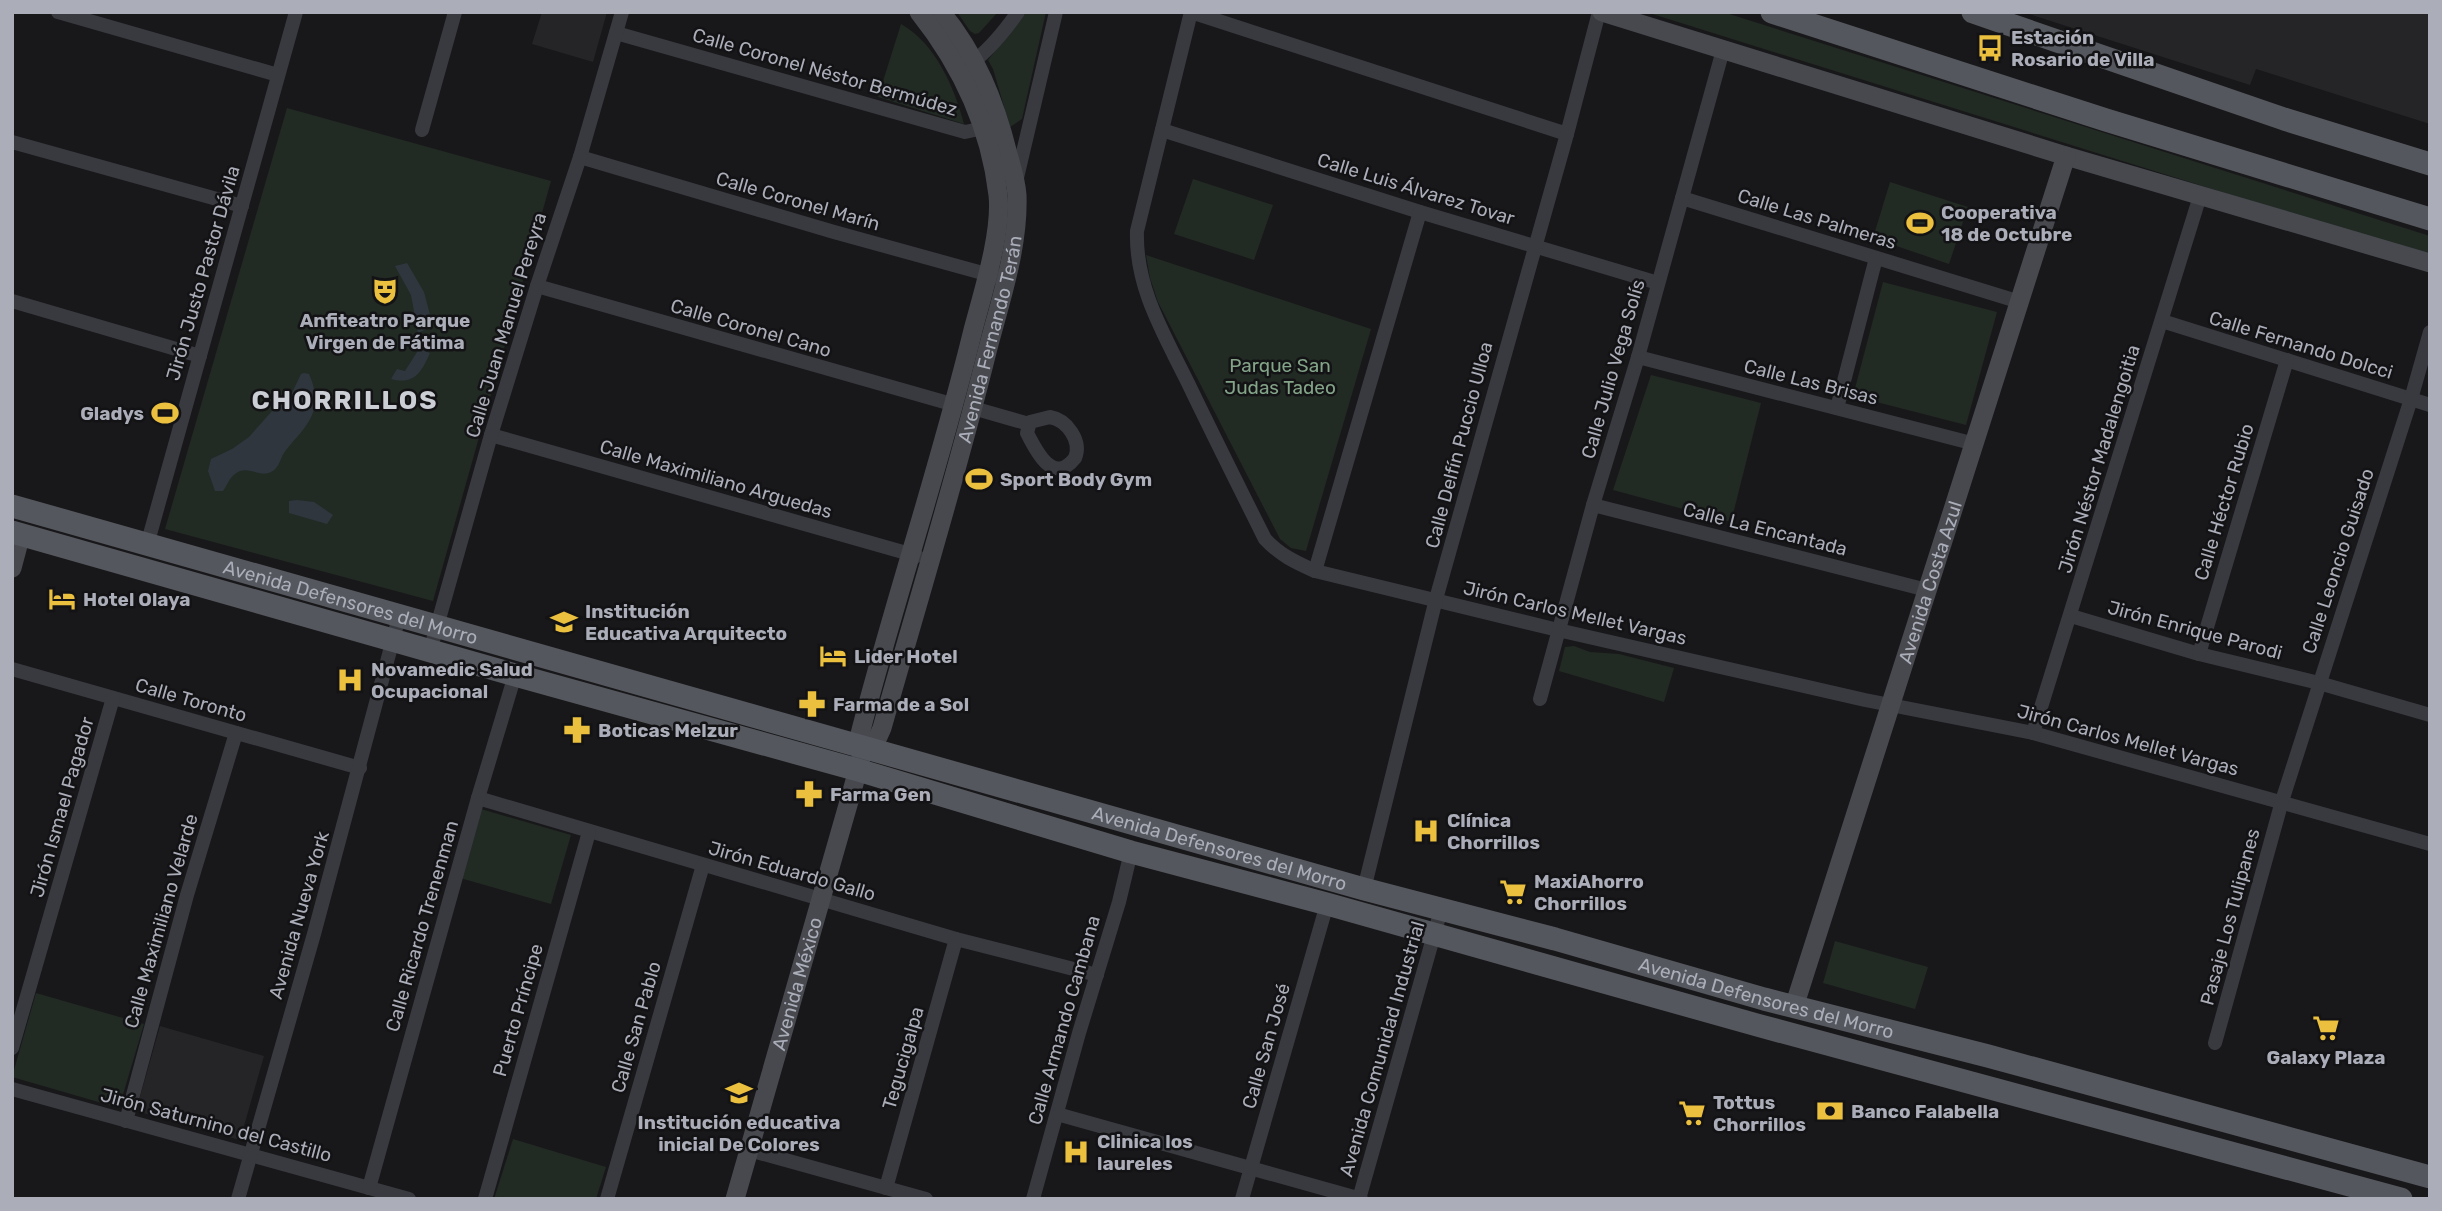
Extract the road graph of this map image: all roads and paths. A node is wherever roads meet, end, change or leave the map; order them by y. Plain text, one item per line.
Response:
1 (58, 12) edge
2 (296, 12) edge
3 (455, 12) edge
4 (622, 12) edge
5 (919, 12) edge
6 (941, 12) edge
7 (1018, 12) edge
8 (1056, 12) edge
9 (1191, 12) edge
10 (1600, 12) edge
11 (1772, 12) edge
12 (1973, 12) edge
13 (616, 33) junction
14 (1723, 50) junction
15 (967, 66) junction
16 (278, 75) junction
17 (984, 128) junction
18 (422, 130) dead end
19 (1162, 130) junction
20 (1567, 134) junction
21 (12, 142) edge
22 (2066, 156) junction
23 (580, 157) junction
24 (2430, 164) edge
25 (1016, 184) junction
26 (2200, 196) junction
27 (1682, 198) junction
28 (242, 206) junction
29 (1420, 212) junction
30 (2430, 219) edge
31 (1534, 246) junction
32 (1876, 257) junction
33 (2430, 263) edge
34 (996, 277) junction
35 (1658, 283) junction
36 (537, 286) junction
37 (12, 301) edge
38 (2020, 302) junction
39 (2162, 321) junction
40 (2430, 332) edge
41 (200, 356) junction
42 (1638, 358) junction
43 (2287, 360) junction
44 (2411, 399) junction
45 (2430, 405) edge
46 (964, 406) junction
47 (1838, 408) junction
48 (1029, 424) dead end
49 (491, 435) junction
50 (1975, 444) junction
51 (1593, 505) junction
52 (12, 506) edge
53 (17, 533) edge
54 (147, 545) junction
55 (920, 557) junction
56 (12, 568) edge
57 (1315, 571) junction
58 (1927, 590) junction
59 (1436, 599) junction
60 (2071, 616) junction
61 (399, 617) junction
62 (436, 628) junction
63 (1558, 630) junction
64 (393, 640) junction
65 (430, 651) junction
66 (2199, 654) junction
67 (12, 669) edge
68 (515, 675) junction
69 (2319, 683) junction
70 (113, 698) junction
71 (1540, 699) dead end
72 (1890, 705) junction
73 (2430, 715) edge
74 (236, 733) junction
75 (2034, 733) junction
76 (864, 747) junction
77 (360, 768) junction
78 (858, 770) junction
79 (478, 798) junction
80 (2282, 801) junction
81 (589, 832) junction
82 (2430, 844) edge
83 (1131, 852) junction
84 (703, 865) junction
85 (1364, 889) junction
86 (819, 898) junction
87 (1326, 904) junction
88 (1441, 910) junction
89 (1434, 935) junction
90 (956, 939) junction
91 (1097, 975) junction
92 (1794, 1007) junction
93 (2215, 1044) dead end
94 (12, 1048) edge
95 (12, 1089) edge
96 (1057, 1114) junction
97 (125, 1121) junction
98 (749, 1150) junction
99 (251, 1154) junction
100 (1251, 1168) junction
101 (2430, 1177) edge
102 (369, 1188) junction
103 (886, 1188) junction
104 (238, 1199) edge
105 (409, 1199) edge
106 (485, 1199) edge
107 (607, 1199) edge
108 (735, 1199) edge
109 (926, 1199) edge
110 (1033, 1199) edge
111 (1242, 1199) edge
112 (1360, 1199) edge
113 (2401, 1199) edge

1 - 16 street
2 - 16 street, Jirón Justo Pastor Dávila
3 - 18 street
4 - 13 street, Calle Juan Manuel Pereyra
5 - 15 main road, Avenida Fernando Terán
6 - 15 main road, Avenida Fernando Terán
7 - 15 street
8 - 25 street
9 - 19 street, Jirón Carlos Mellet Vargas
9 - 20 street
10 - 14 main road
10 - 20 street, Calle Delfín Puccio Ulloa
11 - 30 main road
12 - 24 main road
13 - 17 street, Calle Coronel Néstor Bermúdez
13 - 23 street, Calle Juan Manuel Pereyra
14 - 22 main road
14 - 27 street, Calle Julio Vega Solís
15 - 17 main road, Avenida Fernando Terán
15 - 25 main road, Avenida Fernando Terán
16 - 28 street, Jirón Justo Pastor Dávila
17 - 34 main road, Avenida Fernando Terán
19 - 29 street, Calle Luis Álvarez Tovar
19 - 57 street, Jirón Carlos Mellet Vargas
20 - 31 street, Calle Delfín Puccio Ulloa
21 - 28 street
22 - 26 main road
22 - 38 main road, Avenida Costa Azul
23 - 34 street, Calle Coronel Marín
23 - 36 street, Calle Juan Manuel Pereyra
25 - 34 main road, Avenida Fernando Terán
26 - 33 main road
26 - 39 street, Jirón Néstor Madalengoitia
27 - 32 street, Calle Las Palmeras
27 - 35 street, Calle Julio Vega Solís
28 - 41 street, Jirón Justo Pastor Dávila
29 - 31 street, Calle Luis Álvarez Tovar
29 - 57 street
31 - 35 street, Calle Luis Álvarez Tovar
31 - 59 street, Calle Delfín Puccio Ulloa
32 - 38 street, Calle Las Palmeras
32 - 47 street
34 - 46 main road, Avenida Fernando Terán
35 - 42 street, Calle Julio Vega Solís
36 - 46 street, Calle Coronel Cano
36 - 49 street, Calle Juan Manuel Pereyra
37 - 41 street
38 - 50 main road, Avenida Costa Azul
39 - 43 street, Calle Fernando Dolcci
39 - 60 street, Jirón Néstor Madalengoitia
40 - 44 street, Calle Leoncio Guisado
41 - 54 street, Jirón Justo Pastor Dávila
42 - 47 street, Calle Las Brisas
42 - 51 street, Calle Julio Vega Solís
43 - 44 street, Calle Fernando Dolcci
43 - 66 street, Calle Héctor Rubio
44 - 45 street, Calle Fernando Dolcci
44 - 69 street, Calle Leoncio Guisado
46 - 48 street, Calle Coronel Cano
46 - 55 main road, Avenida Fernando Terán
47 - 50 street, Calle Las Brisas
49 - 55 street, Calle Maximiliano Arguedas
49 - 62 street, Calle Juan Manuel Pereyra
50 - 58 main road, Avenida Costa Azul
51 - 58 street, Calle La Encantada
51 - 63 street, Calle Julio Vega Solís
52 - 54 main road, Avenida Defensores del Morro
53 - 56 main road
53 - 64 main road, Avenida Defensores del Morro
54 - 61 main road, Avenida Defensores del Morro
55 - 76 main road, Avenida Fernando Terán
57 - 59 street, Jirón Carlos Mellet Vargas
58 - 72 main road, Avenida Costa Azul
59 - 63 street, Jirón Carlos Mellet Vargas
59 - 85 street, Calle Delfín Puccio Ulloa
60 - 66 street, Jirón Enrique Parodi
60 - 75 street, Jirón Néstor Madalengoitia
61 - 62 main road, Avenida Defensores del Morro
61 - 64 street, Avenida Nueva York
62 - 65 street, Calle Juan Manuel Pereyra
62 - 76 main road, Avenida Defensores del Morro
63 - 71 street, Calle Julio Vega Solís
63 - 72 street, Jirón Carlos Mellet Vargas
64 - 65 main road, Avenida Defensores del Morro
64 - 77 street, Avenida Nueva York
65 - 68 main road, Avenida Defensores del Morro
66 - 69 street, Jirón Enrique Parodi
67 - 70 street, Calle Toronto
68 - 78 main road, Avenida Defensores del Morro
68 - 79 street, Calle Ricardo Trenenman
69 - 73 street, Jirón Enrique Parodi
69 - 80 street, Calle Leoncio Guisado
70 - 74 street, Calle Toronto
70 - 94 street, Jirón Ismael Pagador
72 - 75 street, Jirón Carlos Mellet Vargas
72 - 92 main road, Avenida Costa Azul
74 - 77 street, Calle Toronto
74 - 97 street, Calle Maximiliano Velarde
75 - 80 street, Jirón Carlos Mellet Vargas
76 - 78 main road, Avenida Fernando Terán
76 - 85 main road, Avenida Defensores del Morro
77 - 99 street, Avenida Nueva York
78 - 83 main road, Avenida Defensores del Morro
78 - 86 main road, Avenida México
79 - 81 street, Jirón Eduardo Gallo
79 - 102 street, Calle Ricardo Trenenman
80 - 82 street, Jirón Carlos Mellet Vargas
80 - 93 street, Pasaje Los Tulipanes
81 - 84 street, Jirón Eduardo Gallo
81 - 106 street, Puerto Príncipe
83 - 87 main road, Avenida Defensores del Morro
83 - 91 street, Calle Armando Cambana
84 - 86 street, Jirón Eduardo Gallo
84 - 107 street, Calle San Pablo
85 - 88 main road, Avenida Defensores del Morro
86 - 90 street, Jirón Eduardo Gallo
86 - 98 main road, Avenida México
87 - 89 main road, Avenida Defensores del Morro
87 - 100 street, Calle San José
88 - 89 street, Avenida Comunidad Industrial
88 - 92 main road, Avenida Defensores del Morro
89 - 112 street, Avenida Comunidad Industrial
89 - 113 main road, Avenida Defensores del Morro
90 - 91 street, Jirón Eduardo Gallo
90 - 103 street, Tegucigalpa
91 - 96 street, Calle Armando Cambana
92 - 101 main road, Avenida Defensores del Morro
95 - 97 street, Jirón Saturnino del Castillo
96 - 100 street
96 - 110 street, Calle Armando Cambana
97 - 99 street, Jirón Saturnino del Castillo
98 - 103 street
98 - 108 main road, Avenida México
99 - 102 street, Jirón Saturnino del Castillo
99 - 104 street, Avenida Nueva York
100 - 111 street, Calle San José
100 - 112 street
102 - 105 street, Jirón Saturnino del Castillo
103 - 109 street

